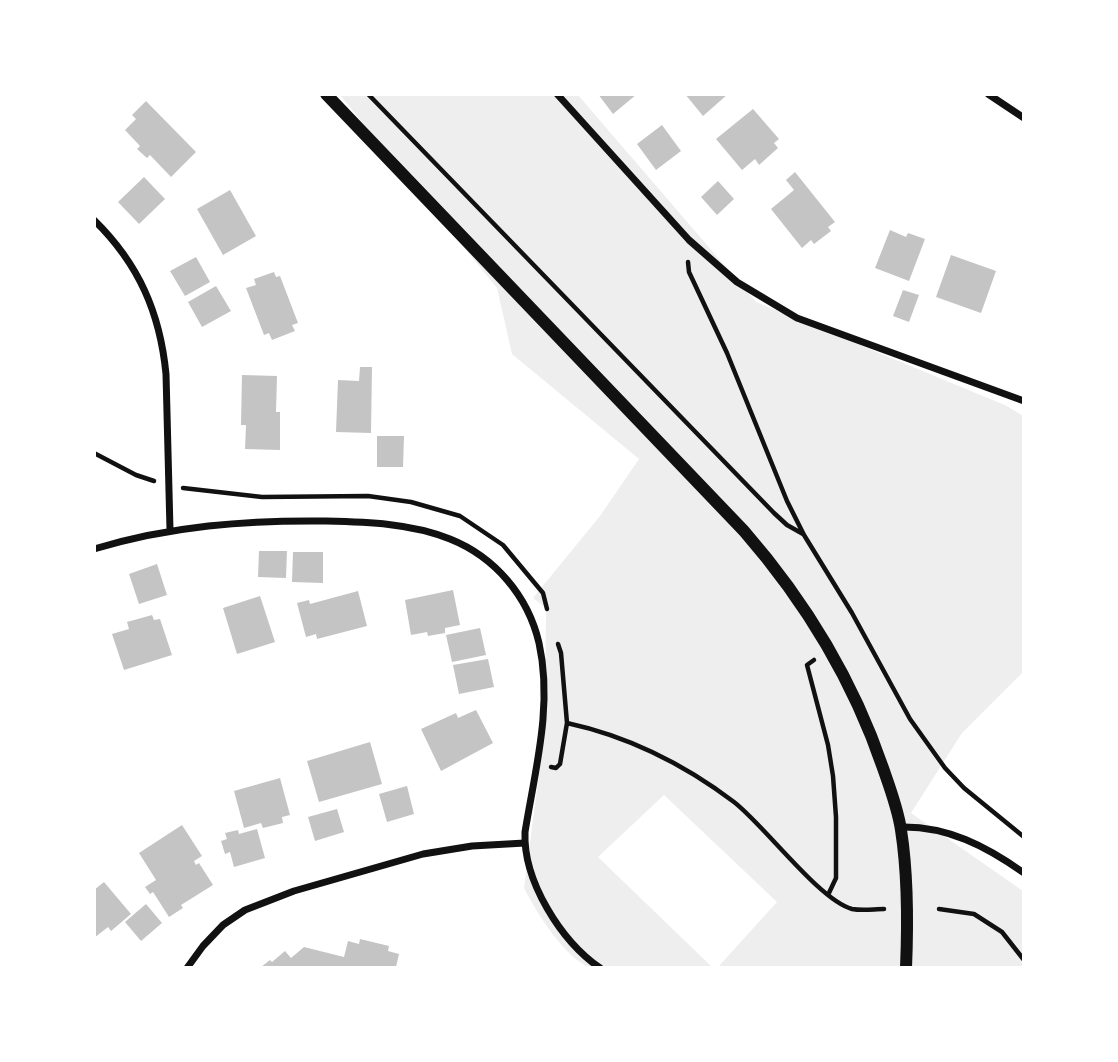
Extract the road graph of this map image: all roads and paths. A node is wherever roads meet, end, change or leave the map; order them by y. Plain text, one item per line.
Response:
1 (326, 94) edge
2 (368, 94) edge
3 (557, 94) edge
4 (988, 94) edge
5 (1024, 118) edge
6 (94, 220) edge
7 (689, 240) junction
8 (1024, 401) edge
9 (170, 530) junction
10 (804, 534) junction
11 (94, 549) edge
12 (830, 650) junction
13 (566, 723) dead end
14 (901, 827) junction
15 (1024, 837) edge
16 (525, 844) junction
17 (1024, 873) edge
18 (828, 895) junction
19 (884, 909) dead end
20 (939, 909) dead end
21 (1024, 960) edge
22 (187, 968) edge
23 (600, 968) edge
24 (906, 968) edge

1 - 12 street
2 - 10 path
3 - 7 street
4 - 5 street
6 - 9 street
7 - 8 street
7 - 10 path
9 - 11 street
9 - 16 street
10 - 15 path
12 - 14 street
12 - 18 path
13 - 18 path
14 - 17 street
14 - 24 street
16 - 22 street
16 - 23 street
18 - 19 path
20 - 21 path

